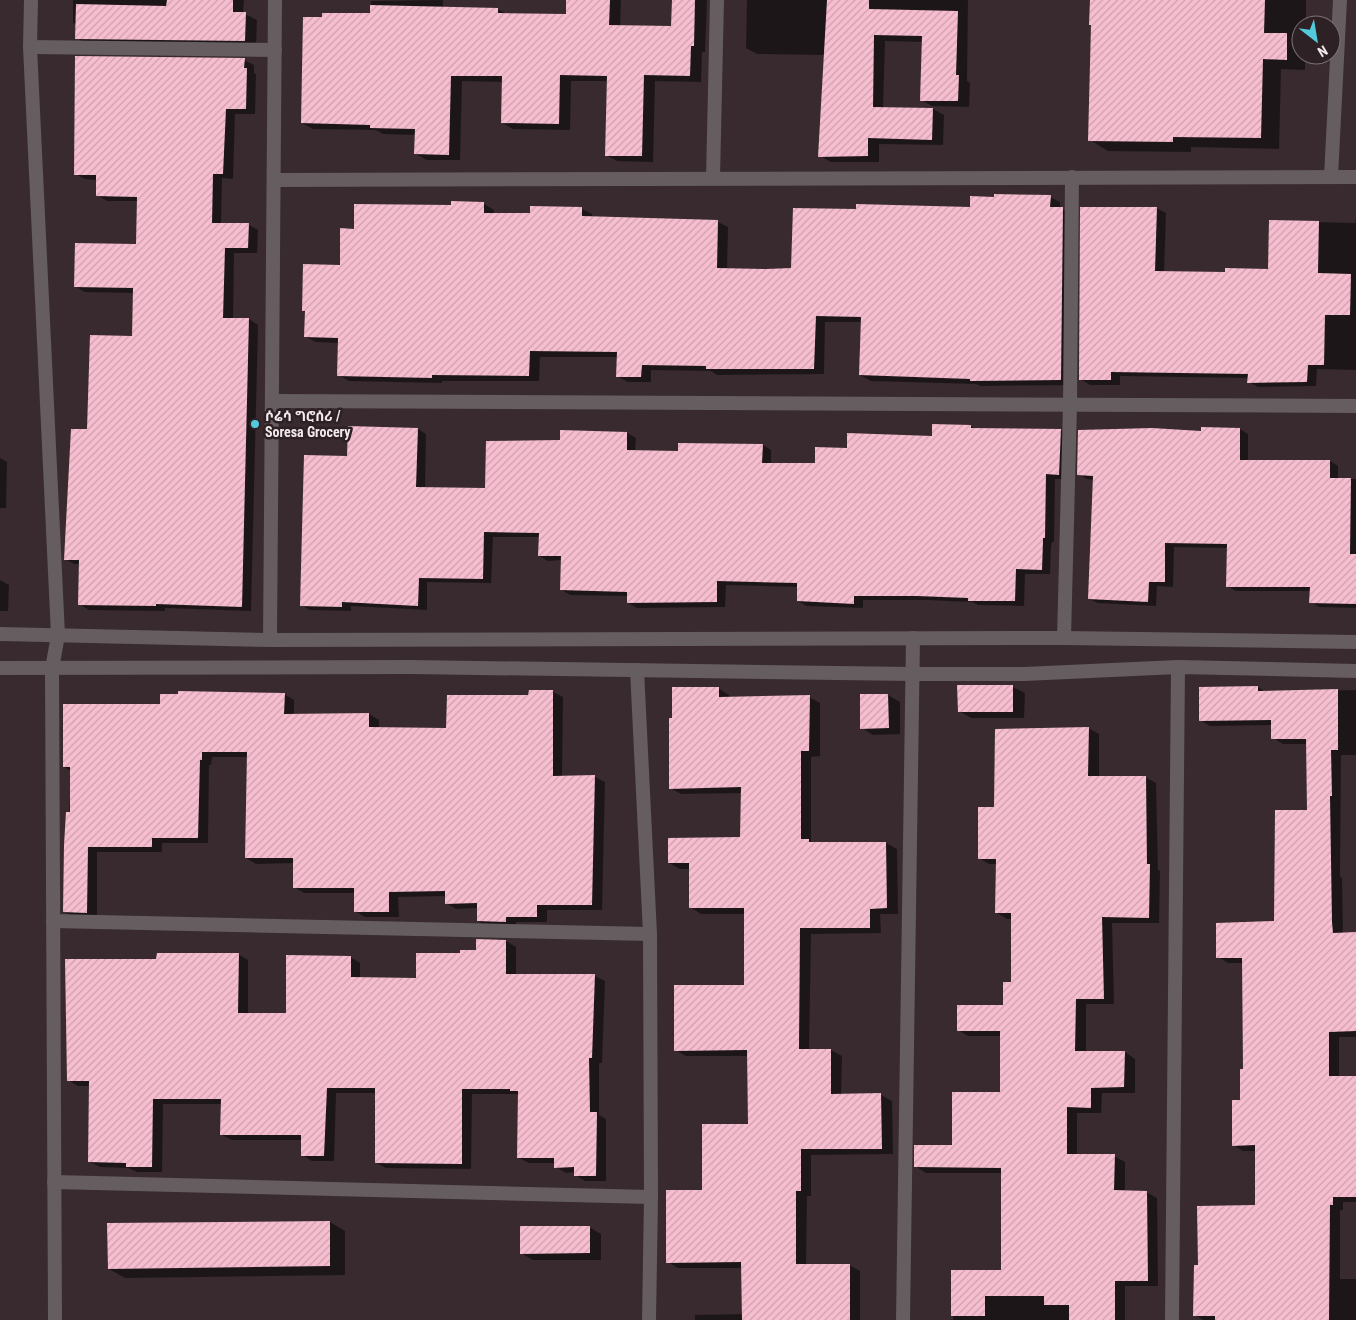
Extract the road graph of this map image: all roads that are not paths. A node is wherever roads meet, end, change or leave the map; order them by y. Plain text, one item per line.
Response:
1 (30, 0) edge
2 (275, 0) edge
3 (717, 0) edge
4 (1340, 0) edge
5 (30, 47) junction
6 (276, 50) junction
7 (1072, 177) junction
8 (1331, 177) junction
9 (713, 178) junction
10 (1356, 178) edge
11 (275, 180) junction
12 (272, 401) junction
13 (1070, 405) junction
14 (1356, 406) edge
15 (0, 634) edge
16 (58, 635) junction
17 (913, 638) junction
18 (1064, 638) junction
19 (270, 640) junction
20 (1356, 642) edge
21 (1178, 667) junction
22 (0, 668) edge
23 (52, 668) junction
24 (636, 670) junction
25 (1356, 671) edge
26 (912, 674) junction
27 (54, 921) junction
28 (650, 934) junction
29 (54, 1182) junction
30 (651, 1197) junction
31 (55, 1320) edge
32 (649, 1320) edge
33 (903, 1320) edge
34 (1172, 1320) edge

1 - 5 street
2 - 6 street
3 - 9 street
4 - 8 street
5 - 6 street
5 - 16 street
6 - 11 street
7 - 8 street
7 - 9 street
7 - 13 street
8 - 10 street
9 - 11 street
11 - 12 street
12 - 13 street
12 - 19 street
13 - 14 street
13 - 18 street
15 - 16 street
16 - 19 street
16 - 23 street
17 - 18 street
17 - 19 street
17 - 26 street
18 - 20 street
21 - 25 street
21 - 26 street
21 - 34 street
22 - 23 street
23 - 24 street
23 - 27 street
24 - 26 street
24 - 28 street
26 - 33 street
27 - 28 street
27 - 29 street
28 - 30 street
29 - 30 street
29 - 31 street
30 - 32 street

